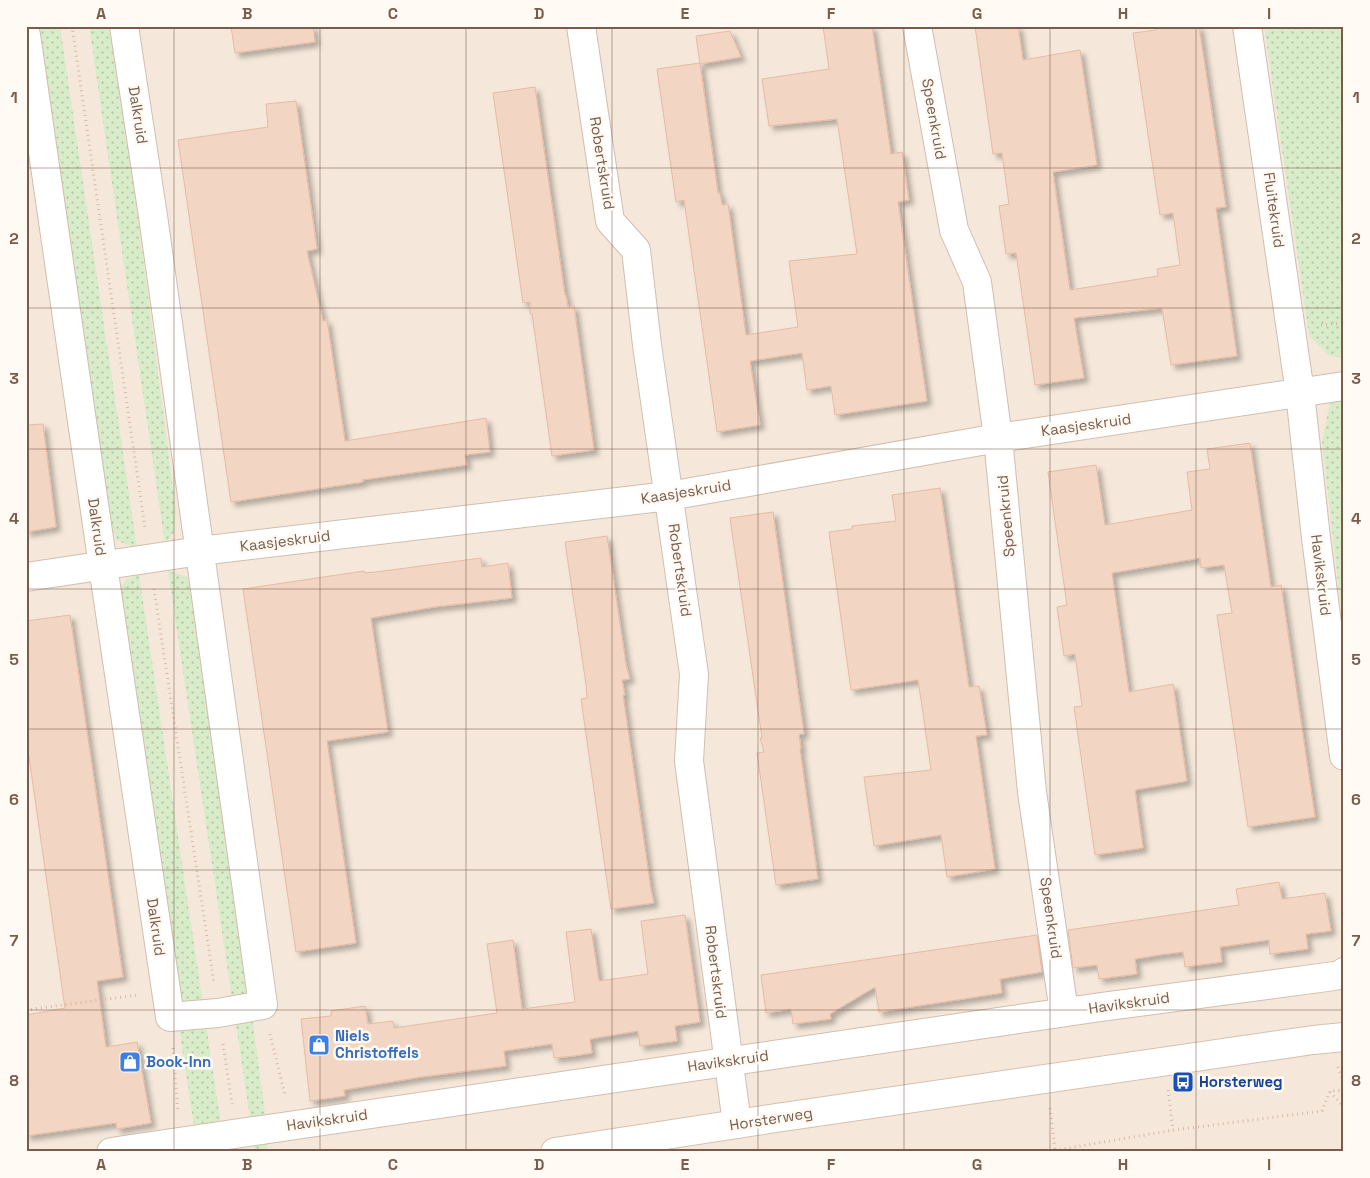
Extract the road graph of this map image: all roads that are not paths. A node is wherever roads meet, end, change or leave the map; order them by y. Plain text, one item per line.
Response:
1 (124, 26) edge
2 (581, 26) edge
3 (917, 26) edge
4 (1247, 26) edge
5 (26, 36) edge
6 (1344, 386) edge
7 (1300, 393) junction
8 (998, 438) junction
9 (669, 496) junction
10 (200, 551) junction
11 (103, 566) junction
12 (26, 577) edge
13 (1344, 756) edge
14 (1344, 972) edge
15 (1064, 1012) junction
16 (1344, 1037) edge
17 (728, 1060) junction
18 (737, 1124) junction
19 (111, 1152) edge
20 (555, 1152) edge

1 - 10 street, Dalkruid
2 - 9 street, Robertskruid
3 - 8 street, Speenkruid
4 - 7 street, Fluitekruid
5 - 11 street, Dalkruid
6 - 7 street, Kaasjeskruid
7 - 8 street, Kaasjeskruid
7 - 13 street, Havikskruid
8 - 9 street, Kaasjeskruid
8 - 15 street, Speenkruid
9 - 10 street, Kaasjeskruid
9 - 17 street, Robertskruid
10 - 11 street, Kaasjeskruid
10 - 11 street, Dalkruid
11 - 12 street, Kaasjeskruid
14 - 15 street, Havikskruid
15 - 17 street, Havikskruid
16 - 18 street, Horsterweg
17 - 18 street, Robertskruid
17 - 19 street, Havikskruid
18 - 20 street, Horsterweg

